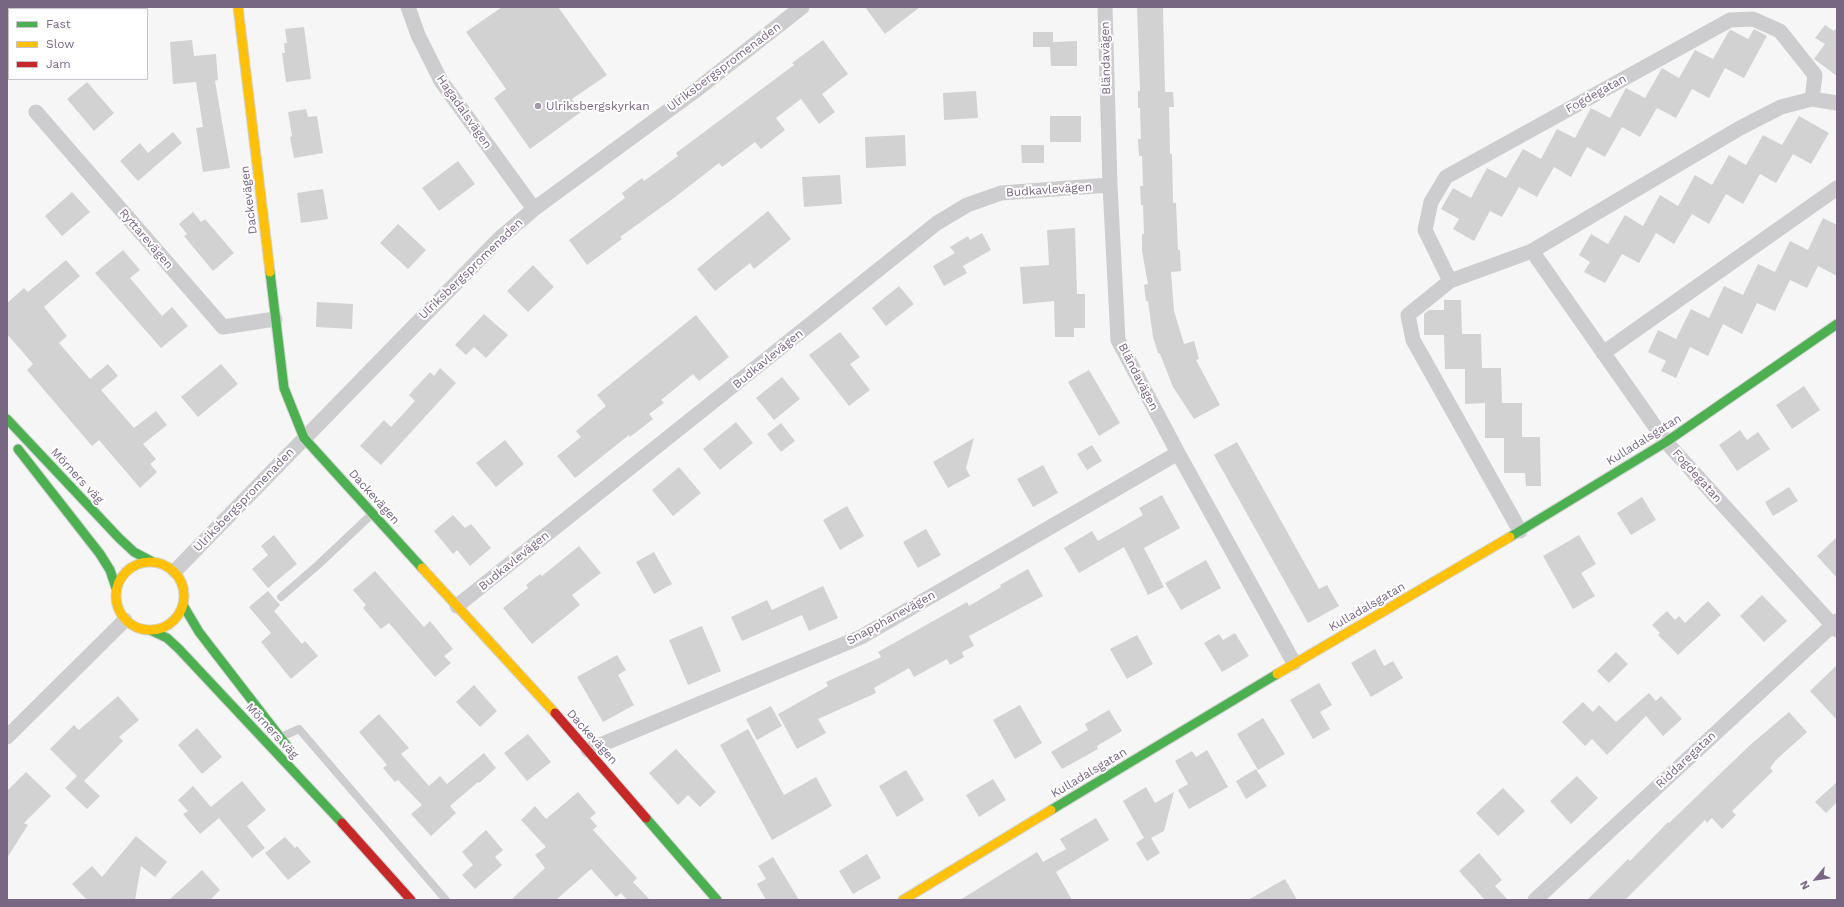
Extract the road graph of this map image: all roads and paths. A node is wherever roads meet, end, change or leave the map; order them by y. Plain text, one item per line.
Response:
1 (238, 7) edge
2 (408, 7) edge
3 (802, 7) edge
4 (1105, 7) edge
5 (1812, 99) junction
6 (1837, 103) edge
7 (36, 112) dead end
8 (1110, 185) junction
9 (1837, 188) edge
10 (534, 209) junction
11 (1532, 250) junction
12 (1450, 281) junction
13 (275, 319) junction
14 (1837, 324) edge
15 (1603, 353) junction
16 (7, 419) edge
17 (304, 438) junction
18 (12, 441) dead end
19 (1666, 442) junction
20 (1178, 453) junction
21 (373, 514) junction
22 (1520, 531) junction
23 (151, 561) junction
24 (175, 571) junction
25 (116, 588) junction
26 (280, 597) dead end
27 (183, 605) junction
28 (457, 606) junction
29 (125, 620) junction
30 (1835, 625) edge
31 (152, 630) junction
32 (1294, 663) junction
33 (7, 737) edge
34 (280, 737) junction
35 (588, 750) junction
36 (294, 755) dead end
37 (309, 774) dead end
38 (370, 853) junction
39 (411, 900) edge
40 (446, 900) edge
41 (717, 900) edge
42 (903, 900) edge
43 (1535, 900) edge

1 - 13 street, Dackevägen
2 - 10 street, Hagadalsvägen
3 - 10 street, Ulriksbergspromenaden
4 - 8 street, Bländavägen
5 - 6 street
5 - 11 street
5 - 12 street, Fogdegatan
7 - 13 street, Ryttarevägen
8 - 20 street, Bländavägen
8 - 28 street, Budkavlevägen
9 - 15 street
10 - 17 street, Ulriksbergspromenaden
11 - 12 street
11 - 15 street, Fogdegatan
12 - 22 street
13 - 17 street, Dackevägen
14 - 19 street, Kulladalsgatan
15 - 19 street, Fogdegatan
16 - 23 street, Mörners väg
17 - 21 street, Dackevägen
17 - 24 street, Ulriksbergspromenaden
18 - 25 street
19 - 22 street, Kulladalsgatan
19 - 30 street, Fogdegatan
20 - 32 street, Bländavägen
20 - 35 street, Snapphanevägen
21 - 26 lane
21 - 28 street, Dackevägen
22 - 32 street, Kulladalsgatan
23 - 24 street
23 - 25 street
24 - 27 street
25 - 29 street
27 - 31 street
27 - 34 street, Mörners väg
28 - 35 street, Dackevägen
29 - 31 street
29 - 33 street
30 - 43 street, Riddaregatan
31 - 38 street, Mörners väg
32 - 42 street, Kulladalsgatan
34 - 36 street, Mörners väg
34 - 40 lane, Mörners väg
35 - 41 street, Dackevägen
37 - 38 street, Mörners väg
38 - 39 street, Mörners väg

